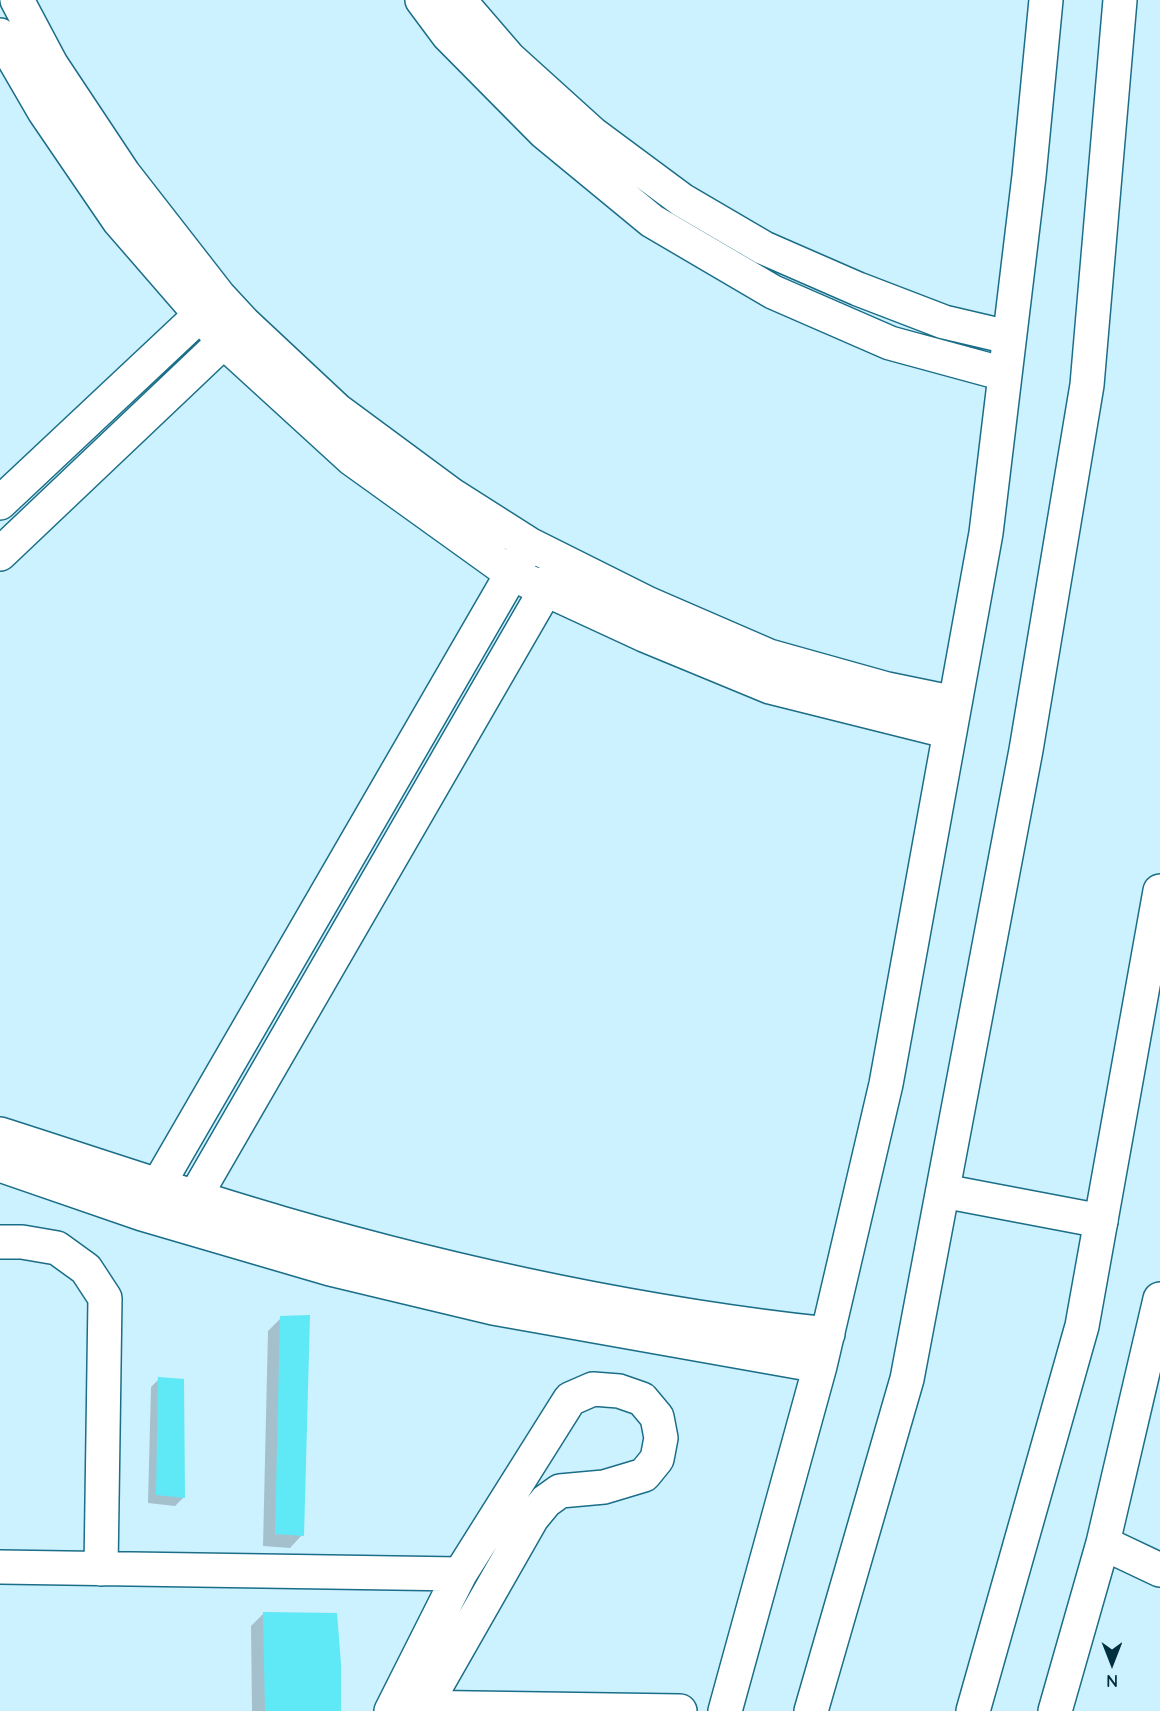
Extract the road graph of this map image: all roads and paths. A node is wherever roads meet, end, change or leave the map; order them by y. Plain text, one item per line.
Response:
1 (17, 0) edge
2 (423, 0) edge
3 (459, 0) edge
4 (1046, 0) edge
5 (1120, 0) edge
6 (0, 35) edge
7 (209, 306) junction
8 (234, 332) junction
9 (1008, 337) junction
10 (1004, 374) junction
11 (0, 503) edge
12 (529, 544) junction
13 (0, 554) edge
14 (562, 561) junction
15 (512, 574) junction
16 (546, 590) junction
17 (953, 717) junction
18 (1160, 891) edge
19 (0, 1134) edge
20 (0, 1165) edge
21 (158, 1185) junction
22 (943, 1191) junction
23 (195, 1196) junction
24 (142, 1214) junction
25 (1101, 1221) junction
26 (180, 1225) junction
27 (0, 1242) edge
28 (1160, 1299) edge
29 (828, 1334) junction
30 (820, 1366) junction
31 (1103, 1543) junction
32 (0, 1567) edge
33 (100, 1569) junction
34 (1160, 1570) edge
35 (460, 1574) junction
36 (408, 1709) edge
37 (680, 1711) edge
38 (726, 1711) edge
39 (811, 1711) edge
40 (974, 1711) edge
41 (1055, 1711) edge

1 - 7 street
2 - 10 street
3 - 9 street
4 - 9 street
5 - 22 street
6 - 7 street
7 - 8 street
7 - 11 street
8 - 12 street
8 - 13 street
8 - 15 street
9 - 10 street
10 - 17 street
12 - 14 street
12 - 15 street
14 - 16 street
14 - 17 street
15 - 16 street
15 - 21 street
16 - 17 street
16 - 23 street
17 - 29 street
18 - 25 street
19 - 21 street
20 - 24 street
21 - 23 street
21 - 24 street
22 - 25 street
22 - 39 street
23 - 26 street
23 - 29 street
24 - 26 street
25 - 40 street
26 - 30 street
27 - 33 street
28 - 31 street
29 - 30 street
30 - 38 street
31 - 34 street
31 - 41 street
32 - 33 street
33 - 35 street
35 - 36 street
35 - 36 street
36 - 37 street

